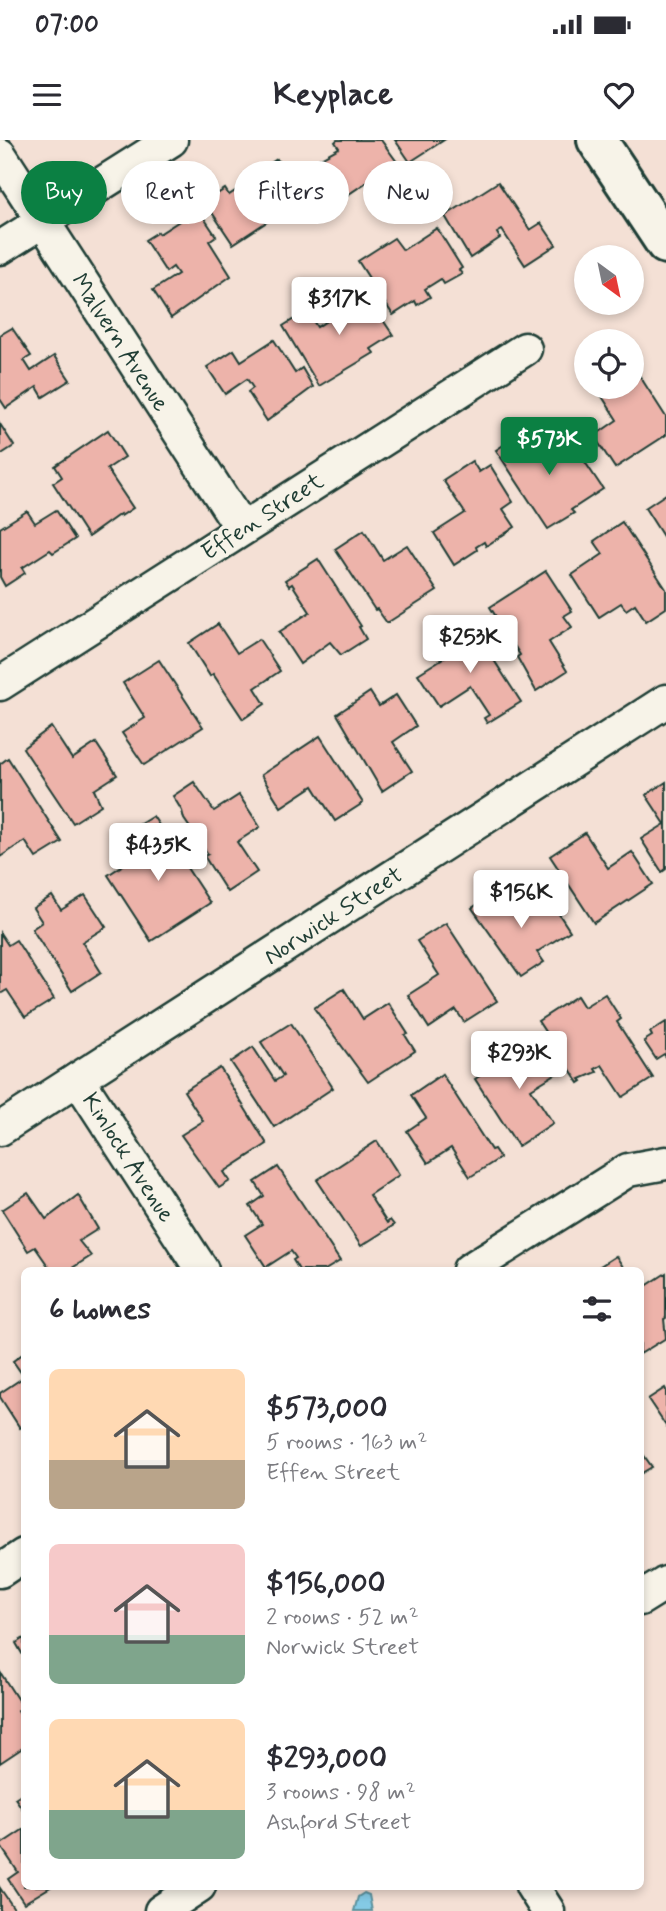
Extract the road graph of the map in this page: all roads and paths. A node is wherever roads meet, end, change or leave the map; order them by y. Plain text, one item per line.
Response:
1 (171, 140) edge
2 (597, 140) edge
3 (0, 155) edge
4 (107, 180) edge
5 (21, 188) edge
6 (37, 224) edge
7 (44, 224) edge
8 (666, 244) edge
9 (0, 248) edge
10 (525, 349) dead end
11 (242, 529) junction
12 (0, 684) edge
13 (666, 701) edge
14 (78, 1079) junction
15 (0, 1129) edge
16 (666, 1163) edge
17 (200, 1267) edge
18 (474, 1267) edge
19 (21, 1557) edge
20 (0, 1571) edge
21 (666, 1583) edge
22 (644, 1597) edge
23 (193, 1890) edge
24 (535, 1890) edge
25 (161, 1911) edge
26 (548, 1911) edge

1 - 4 street
2 - 8 street
3 - 5 street, Malvern Avenue
6 - 9 street
7 - 11 street, Malvern Avenue
10 - 11 street, Effen Street
11 - 12 street, Effen Street
13 - 14 street, Norwick Street
14 - 15 street, Norwick Street
14 - 17 street, Kinlock Avenue
16 - 18 street
19 - 20 street
21 - 22 street
23 - 25 street
24 - 26 street

